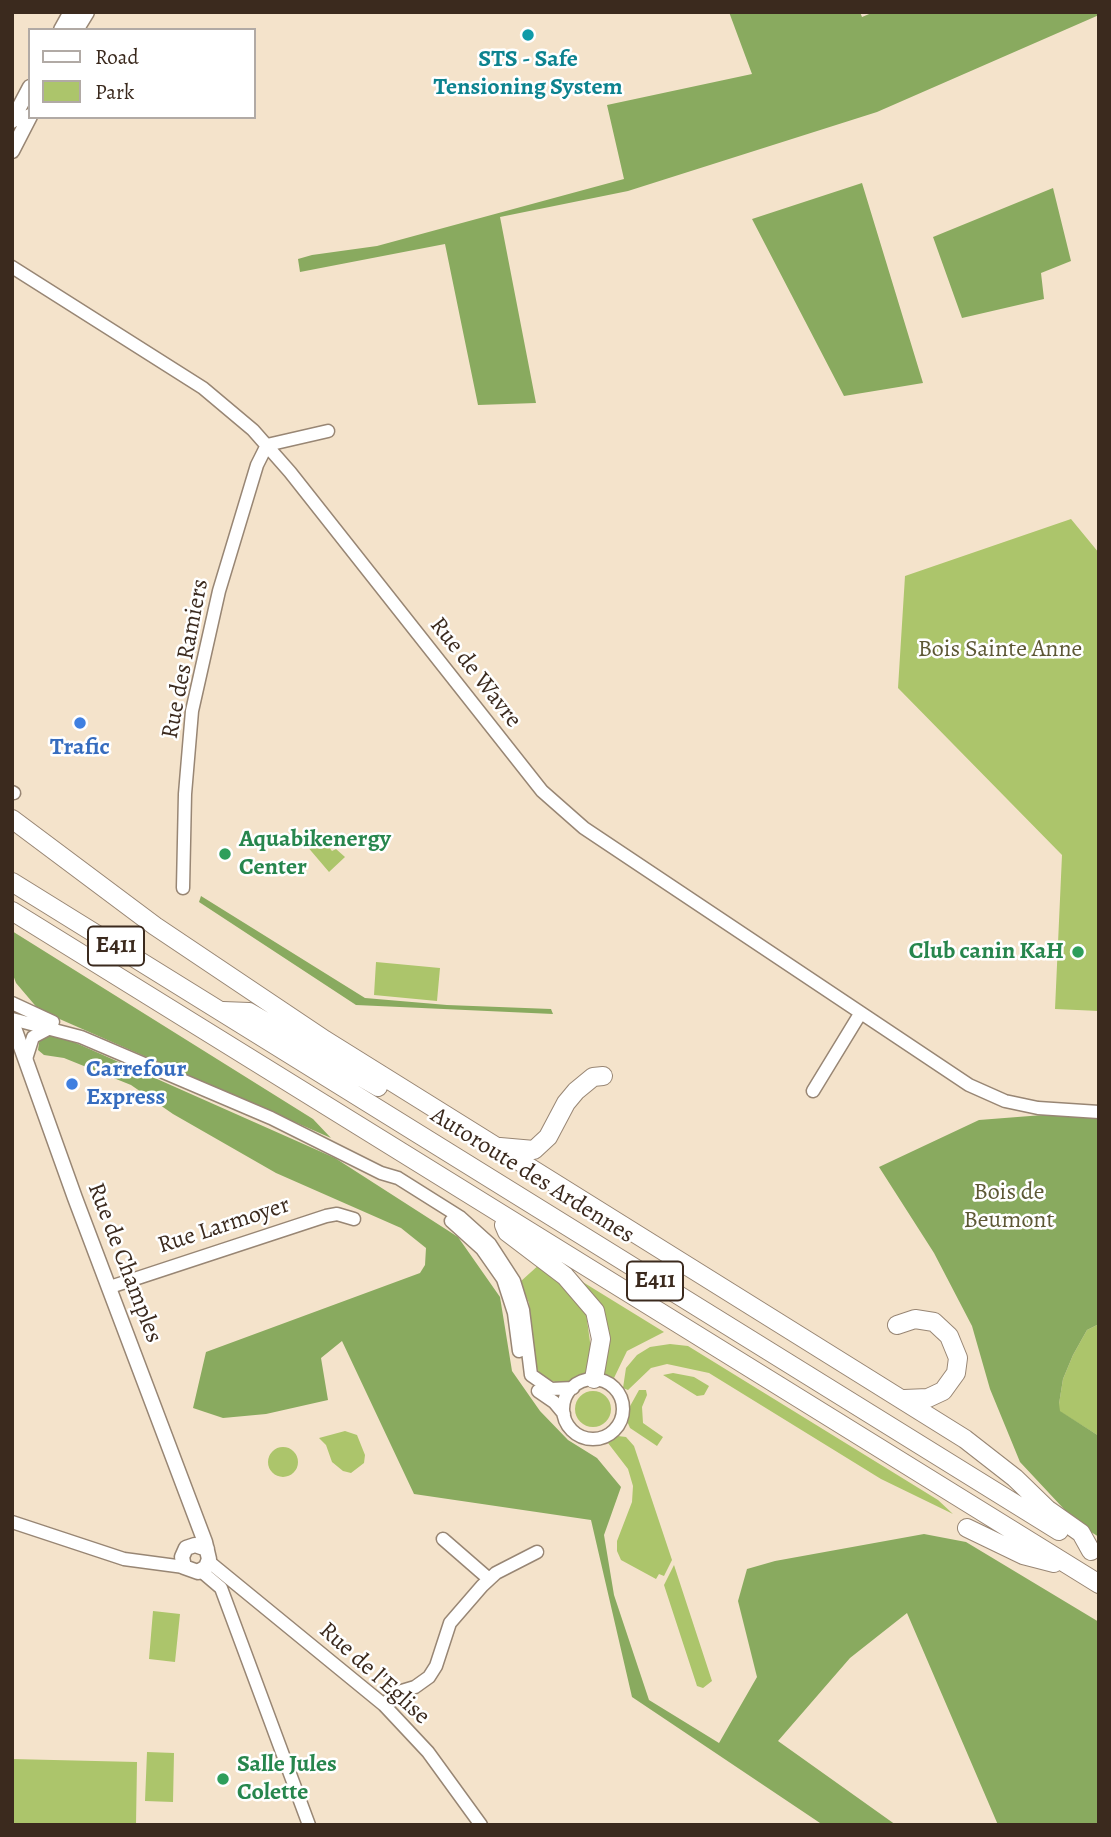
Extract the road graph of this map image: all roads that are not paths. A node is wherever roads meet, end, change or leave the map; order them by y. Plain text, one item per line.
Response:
1 (71, 12) edge
2 (87, 12) edge
3 (62, 28) edge
4 (77, 28) edge
5 (28, 91) edge
6 (28, 119) edge
7 (12, 121) edge
8 (12, 151) edge
9 (12, 267) edge
10 (328, 431) dead end
11 (267, 445) junction
12 (12, 819) edge
13 (12, 882) edge
14 (183, 888) dead end
15 (12, 911) edge
16 (12, 1003) edge
17 (219, 1011) junction
18 (860, 1014) junction
19 (12, 1020) edge
20 (50, 1028) junction
21 (81, 1037) junction
22 (26, 1059) junction
23 (603, 1076) dead end
24 (813, 1091) dead end
25 (1099, 1112) edge
26 (463, 1128) junction
27 (493, 1146) junction
28 (381, 1173) junction
29 (498, 1213) junction
30 (354, 1219) dead end
31 (110, 1287) junction
32 (897, 1325) dead end
33 (594, 1379) junction
34 (573, 1388) junction
35 (904, 1399) junction
36 (564, 1414) junction
37 (194, 1519) junction
38 (12, 1522) edge
39 (967, 1528) dead end
40 (443, 1539) dead end
41 (187, 1548) junction
42 (537, 1552) dead end
43 (1095, 1553) edge
44 (205, 1560) junction
45 (159, 1563) junction
46 (184, 1567) junction
47 (1074, 1569) junction
48 (220, 1573) junction
49 (489, 1579) junction
50 (1099, 1584) edge
51 (222, 1588) junction
52 (384, 1705) junction
53 (309, 1825) edge
54 (481, 1825) edge

1 - 3 main road
2 - 4 main road
5 - 7 main road
6 - 8 main road
9 - 11 street, Rue de Wavre
10 - 11 street
11 - 14 street, Rue des Ramiers
11 - 18 street, Rue de Wavre
12 - 26 highway
13 - 17 highway, Autoroute des Ardennes / E411
15 - 29 highway, Autoroute des Ardennes / E411
16 - 21 street
17 - 26 highway
17 - 43 highway, Autoroute des Ardennes / E411
18 - 24 street
18 - 25 street, Rue de Wavre
19 - 20 street
19 - 22 main road, Rue de Champles
20 - 21 street
20 - 22 street
21 - 28 street
22 - 31 main road, Rue de Champles
23 - 27 highway
26 - 27 highway
27 - 35 highway
28 - 34 street
28 - 36 street
29 - 33 highway
29 - 47 highway, Autoroute des Ardennes / E411
30 - 31 street, Rue Larmoyer
31 - 37 main road, Rue de Champles
32 - 35 highway
33 - 34 street
33 - 36 street
34 - 36 street
35 - 43 highway
37 - 41 main road, Rue de Champles
37 - 44 main road, Rue de Champles
38 - 45 street
39 - 47 highway
40 - 49 street
41 - 44 main road
41 - 45 street
41 - 46 main road, Rue de Champles
42 - 49 street
44 - 46 main road
44 - 48 street, Rue de l'Eglise
44 - 51 street
45 - 46 street
47 - 50 highway, Autoroute des Ardennes / E411
48 - 51 street
48 - 52 street, Rue de l'Eglise
49 - 52 street
51 - 53 street
52 - 54 street, Rue de l'Eglise

